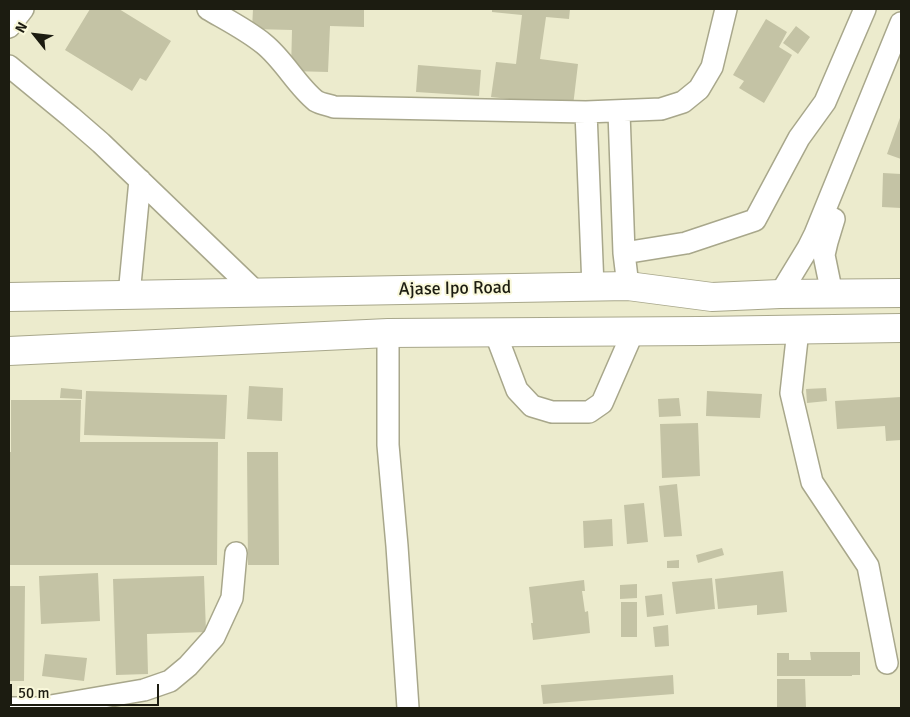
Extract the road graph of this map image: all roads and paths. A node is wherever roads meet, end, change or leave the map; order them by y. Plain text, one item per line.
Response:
1 (23, 9) edge
2 (208, 9) edge
3 (726, 9) edge
4 (865, 9) edge
5 (240, 18) edge
6 (901, 23) edge
7 (9, 27) edge
8 (901, 62) edge
9 (9, 66) edge
10 (586, 112) junction
11 (620, 112) junction
12 (140, 180) junction
13 (624, 253) junction
14 (628, 286) junction
15 (593, 287) junction
16 (256, 292) junction
17 (901, 293) edge
18 (780, 294) junction
19 (832, 294) junction
20 (129, 295) junction
21 (9, 298) edge
22 (901, 328) edge
23 (798, 330) junction
24 (495, 332) junction
25 (632, 332) junction
26 (388, 333) junction
27 (9, 350) edge
28 (236, 553) dead end
29 (887, 663) dead end
30 (9, 708) edge
31 (408, 708) edge

1 - 7 street
2 - 5 street
3 - 11 street
4 - 13 street
5 - 10 street
6 - 18 street
8 - 19 street
9 - 12 street
10 - 11 street
10 - 15 street
11 - 13 street
12 - 16 street
12 - 20 street
13 - 14 street
14 - 15 highway, Ajase Ipo Road
14 - 18 highway, Ajase Ipo Road
15 - 16 highway, Ajase Ipo Road
16 - 20 highway, Ajase Ipo Road
17 - 19 highway, Ajase Ipo Road
18 - 19 highway, Ajase Ipo Road
20 - 21 highway, Ajase Ipo Road
22 - 23 highway
23 - 25 highway
23 - 29 street
24 - 25 highway
24 - 25 street
24 - 26 highway
26 - 27 highway
26 - 31 street
28 - 30 street

